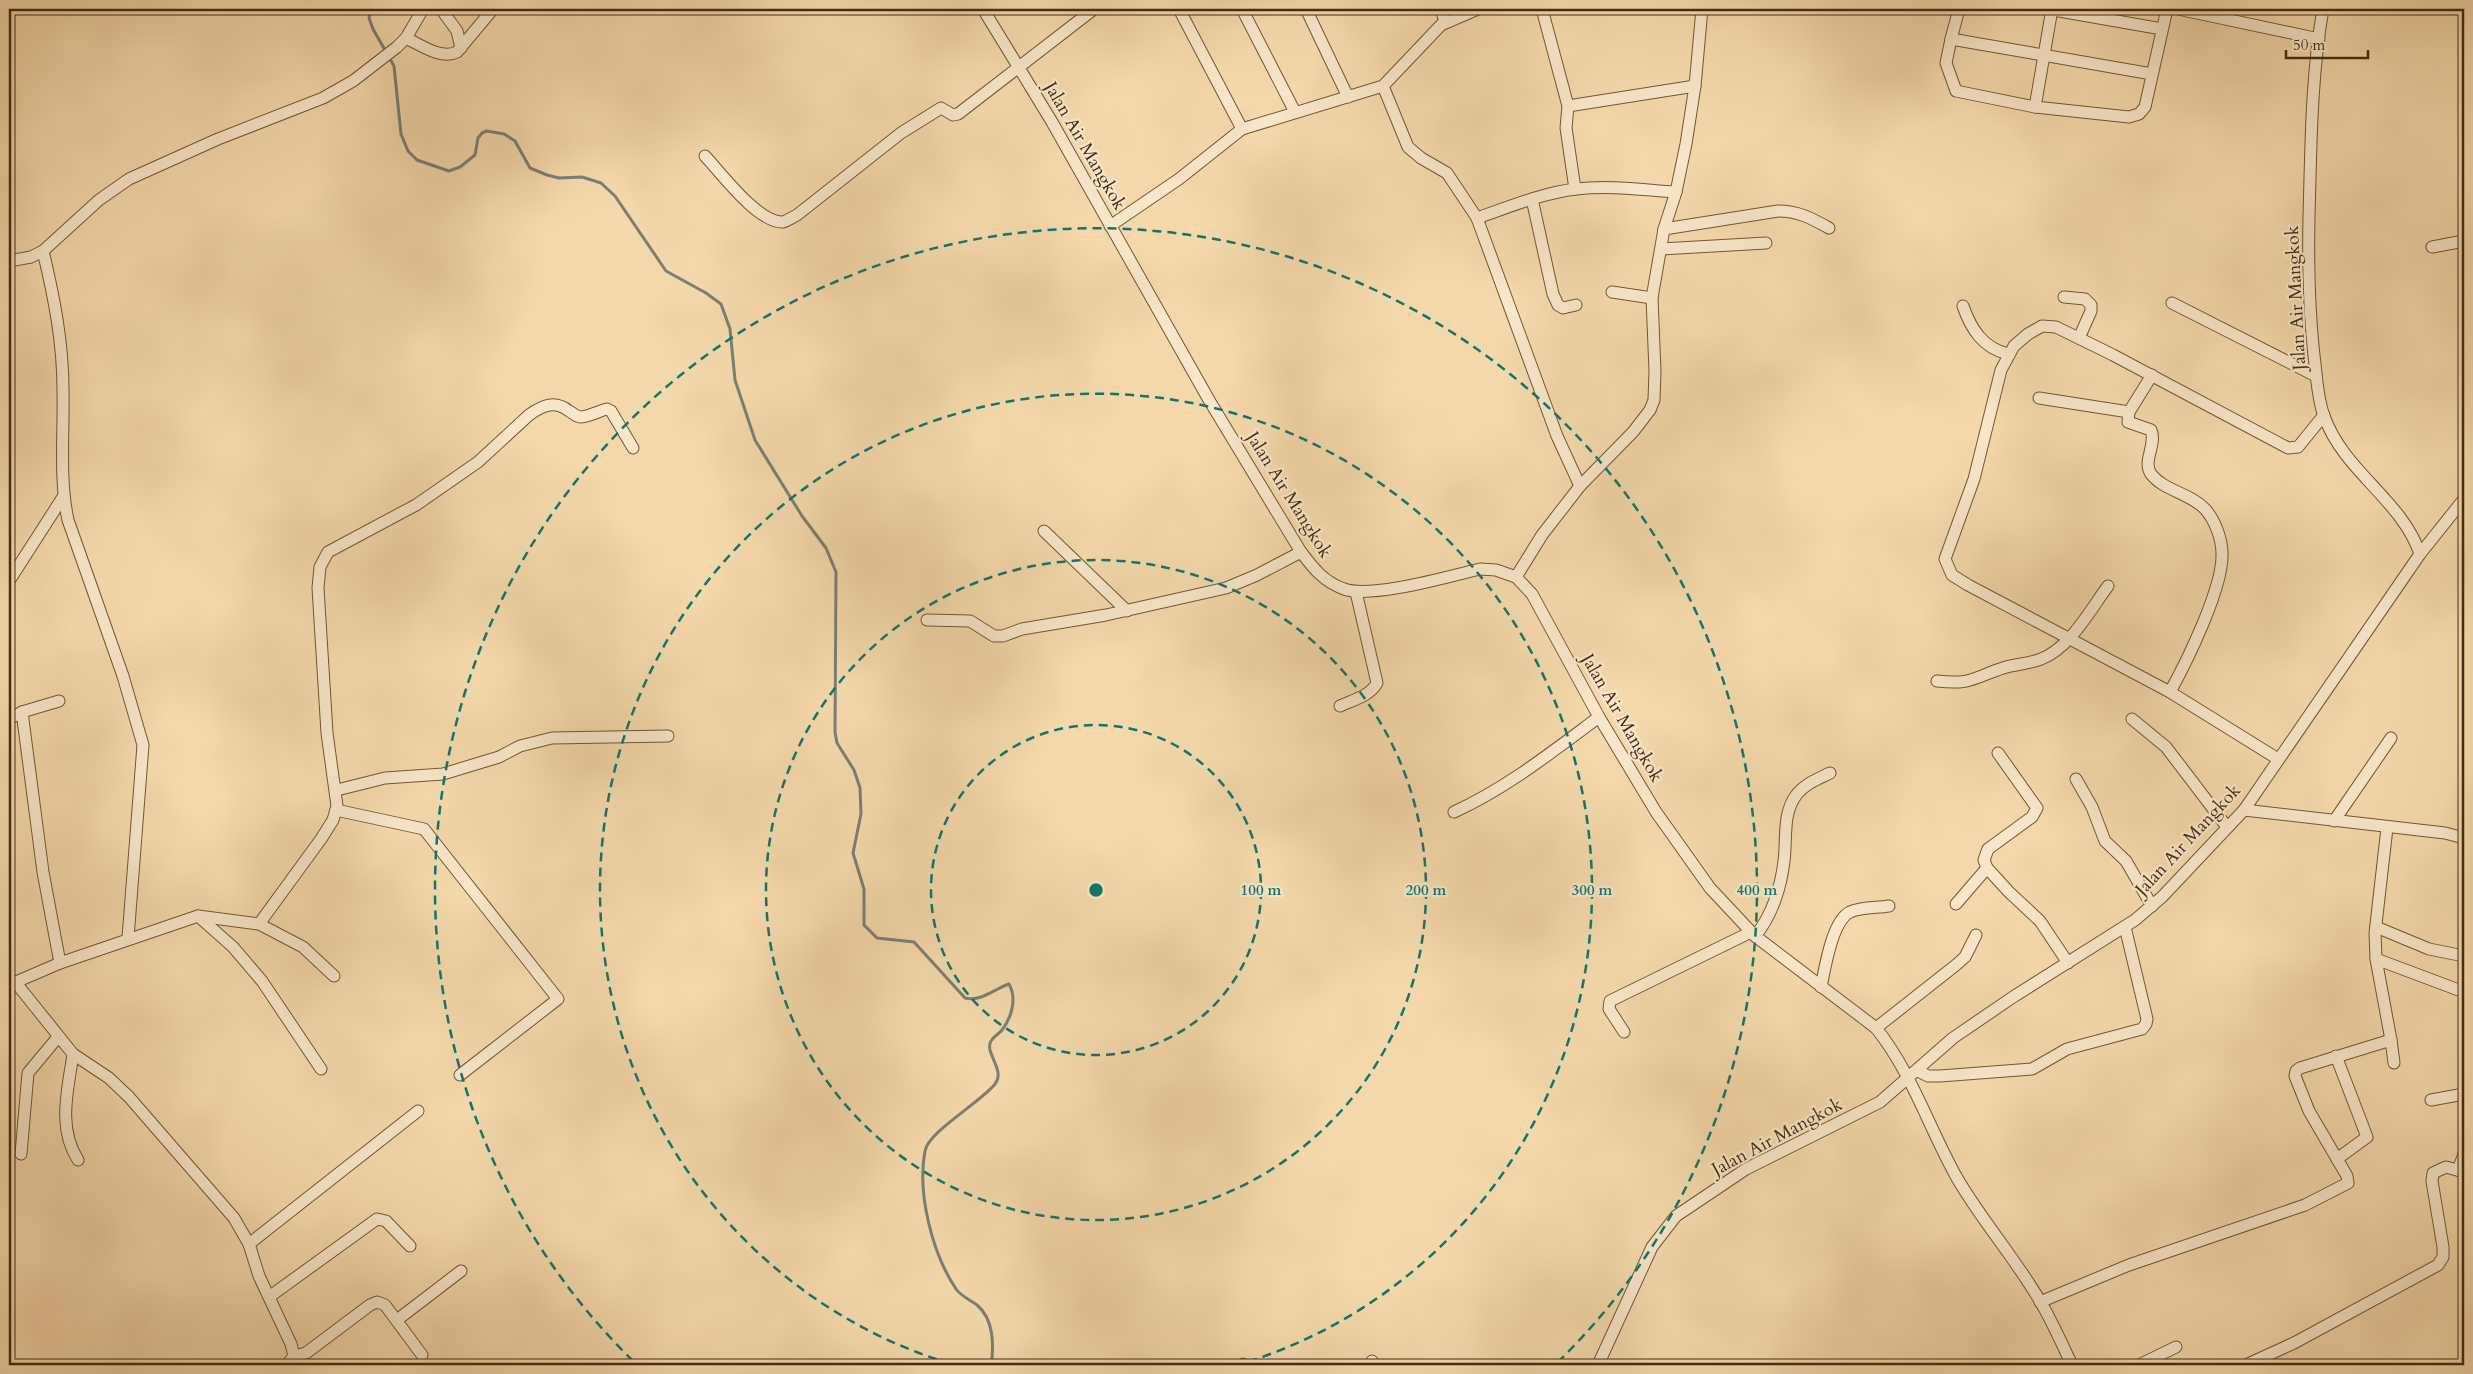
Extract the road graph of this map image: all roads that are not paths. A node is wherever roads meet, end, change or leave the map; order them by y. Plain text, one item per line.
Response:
1 (423, 9) edge
2 (441, 9) edge
3 (493, 9) edge
4 (983, 9) edge
5 (1094, 9) edge
6 (1179, 9) edge
7 (1242, 9) edge
8 (1306, 9) edge
9 (1440, 9) edge
10 (1478, 9) edge
11 (1542, 9) edge
12 (1702, 9) edge
13 (1959, 9) edge
14 (2051, 9) edge
15 (2166, 9) edge
16 (2178, 9) edge
17 (2323, 9) edge
18 (1445, 22) junction
19 (2162, 29) junction
20 (406, 38) junction
21 (1951, 39) junction
22 (2319, 39) junction
23 (460, 48) junction
24 (2044, 54) junction
25 (1019, 69) junction
26 (2152, 74) junction
27 (1383, 86) junction
28 (1695, 86) junction
29 (1348, 97) junction
30 (1568, 106) junction
31 (2034, 107) junction
32 (1295, 112) junction
33 (1242, 129) junction
34 (705, 156) dead end
35 (1576, 189) junction
36 (1676, 192) junction
37 (1532, 199) junction
38 (1476, 218) junction
39 (1110, 226) junction
40 (1829, 228) dead end
41 (1664, 229) junction
42 (2464, 241) edge
43 (1766, 243) dead end
44 (2432, 247) dead end
45 (1660, 248) junction
46 (43, 251) junction
47 (9, 261) edge
48 (1612, 292) dead end
49 (2064, 297) dead end
50 (1652, 298) junction
51 (2172, 303) dead end
52 (1576, 304) dead end
53 (1963, 306) dead end
54 (2079, 338) junction
55 (2008, 354) junction
56 (2152, 376) junction
57 (2316, 376) junction
58 (2039, 398) dead end
59 (2130, 412) junction
60 (2324, 415) junction
61 (633, 448) dead end
62 (1580, 486) junction
63 (63, 497) junction
64 (2464, 500) edge
65 (1044, 531) dead end
66 (1301, 552) junction
67 (2420, 554) junction
68 (1516, 577) junction
69 (9, 581) edge
70 (2108, 586) dead end
71 (1356, 592) junction
72 (1127, 611) junction
73 (927, 620) dead end
74 (2068, 638) junction
75 (1937, 681) dead end
76 (2170, 692) junction
77 (59, 701) dead end
78 (1340, 706) dead end
79 (22, 712) junction
80 (1599, 717) junction
81 (9, 719) edge
82 (2132, 719) dead end
83 (668, 736) dead end
84 (2392, 738) dead end
85 (1998, 752) dead end
86 (2278, 759) junction
87 (1830, 772) dead end
88 (2076, 779) dead end
89 (337, 790) junction
90 (336, 810) junction
91 (2244, 810) junction
92 (1454, 812) dead end
93 (2334, 821) junction
94 (2227, 827) junction
95 (2387, 828) junction
96 (2464, 838) edge
97 (1987, 868) junction
98 (1956, 904) dead end
99 (1889, 906) dead end
100 (2152, 906) junction
101 (198, 916) junction
102 (259, 924) junction
103 (2125, 927) junction
104 (2376, 927) junction
105 (1753, 934) junction
106 (1976, 935) dead end
107 (128, 938) junction
108 (2464, 956) edge
109 (2376, 959) junction
110 (60, 963) junction
111 (2068, 963) junction
112 (334, 976) dead end
113 (13, 984) edge
114 (1821, 987) junction
115 (2464, 992) edge
116 (1876, 1028) junction
117 (1624, 1032) dead end
118 (58, 1037) junction
119 (2391, 1040) junction
120 (73, 1054) junction
121 (2336, 1056) junction
122 (2394, 1063) dead end
123 (321, 1069) dead end
124 (1914, 1074) junction
125 (460, 1075) dead end
126 (2464, 1094) edge
127 (2432, 1100) dead end
128 (418, 1112) dead end
129 (22, 1154) dead end
130 (2464, 1154) edge
131 (78, 1160) dead end
132 (2337, 1160) junction
133 (2461, 1171) edge
134 (249, 1244) junction
135 (410, 1246) dead end
136 (461, 1271) dead end
137 (269, 1297) junction
138 (2040, 1302) junction
139 (397, 1320) junction
140 (2176, 1347) dead end
141 (422, 1355) dead end
142 (291, 1361) edge
143 (1598, 1365) edge
144 (2072, 1365) edge
145 (2139, 1365) edge
146 (2246, 1365) edge

1 - 20 street
2 - 23 street
3 - 23 street
4 - 25 street, Jalan Air Mangkok
5 - 25 street
6 - 33 street
7 - 32 street
8 - 29 street
9 - 18 street
10 - 18 street
11 - 30 street
12 - 28 street
13 - 21 street
14 - 19 street
14 - 24 street
15 - 19 street
16 - 22 street
17 - 22 street, Jalan Air Mangkok
18 - 27 street
19 - 26 street
20 - 23 street
20 - 46 street
21 - 24 street
21 - 31 street
22 - 57 street, Jalan Air Mangkok
24 - 26 street
24 - 31 street
25 - 34 street
25 - 39 street, Jalan Air Mangkok
26 - 31 street
27 - 29 street
27 - 38 street
28 - 30 street
28 - 36 street
29 - 32 street
30 - 35 street
32 - 33 street
33 - 39 street
35 - 36 street
35 - 37 street
36 - 41 street
37 - 38 street
37 - 52 street
38 - 62 street
39 - 66 street, Jalan Air Mangkok
40 - 41 street
41 - 45 street
42 - 44 street
43 - 45 street
45 - 50 street
46 - 47 street
46 - 63 street
48 - 50 street
49 - 54 street
50 - 62 street
51 - 57 street
53 - 55 street
54 - 55 street
54 - 56 street
55 - 74 street
56 - 59 street
56 - 60 street
57 - 60 street, Jalan Air Mangkok
58 - 59 street
59 - 76 street
60 - 67 street, Jalan Air Mangkok
61 - 89 street
62 - 68 street
63 - 69 street
63 - 107 street
64 - 67 street, Jalan Air Mangkok
65 - 72 street
66 - 71 street, Jalan Air Mangkok
66 - 72 street
67 - 86 street, Jalan Air Mangkok
68 - 71 street, Jalan Air Mangkok
68 - 80 street, Jalan Air Mangkok
70 - 74 street
71 - 78 street
72 - 73 street
74 - 75 street
74 - 76 street
76 - 86 street
77 - 79 street
79 - 81 street
79 - 110 street
80 - 92 street
80 - 105 street, Jalan Air Mangkok
82 - 94 street
83 - 89 street
84 - 93 street
85 - 97 street
86 - 91 street, Jalan Air Mangkok
87 - 105 street
88 - 100 street
89 - 90 street
90 - 102 street
90 - 125 street
91 - 93 street
91 - 94 street, Jalan Air Mangkok
93 - 95 street
94 - 100 street, Jalan Air Mangkok
95 - 96 street
95 - 104 street
97 - 98 street
97 - 111 street
99 - 114 street
100 - 103 street, Jalan Air Mangkok
101 - 102 street
101 - 107 street
101 - 123 street
102 - 112 street
103 - 111 street, Jalan Air Mangkok
103 - 124 street
104 - 108 street
104 - 109 street
105 - 114 street, Jalan Air Mangkok
105 - 117 street
106 - 116 street
107 - 110 street
109 - 115 street
109 - 119 street
110 - 113 street
111 - 124 street, Jalan Air Mangkok
113 - 118 street
114 - 116 street, Jalan Air Mangkok
116 - 124 street, Jalan Air Mangkok
118 - 120 street
118 - 129 street
119 - 121 street
119 - 122 street
120 - 131 street
120 - 134 street
121 - 132 street
121 - 132 street
124 - 138 street, Jalan Air Mangkok
124 - 143 street, Jalan Air Mangkok
126 - 127 street
128 - 134 street
130 - 133 street
132 - 138 street
133 - 146 street
134 - 137 street
135 - 137 street
136 - 139 street
137 - 142 street
138 - 144 street, Jalan Air Mangkok
139 - 141 street
139 - 142 street
140 - 145 street

